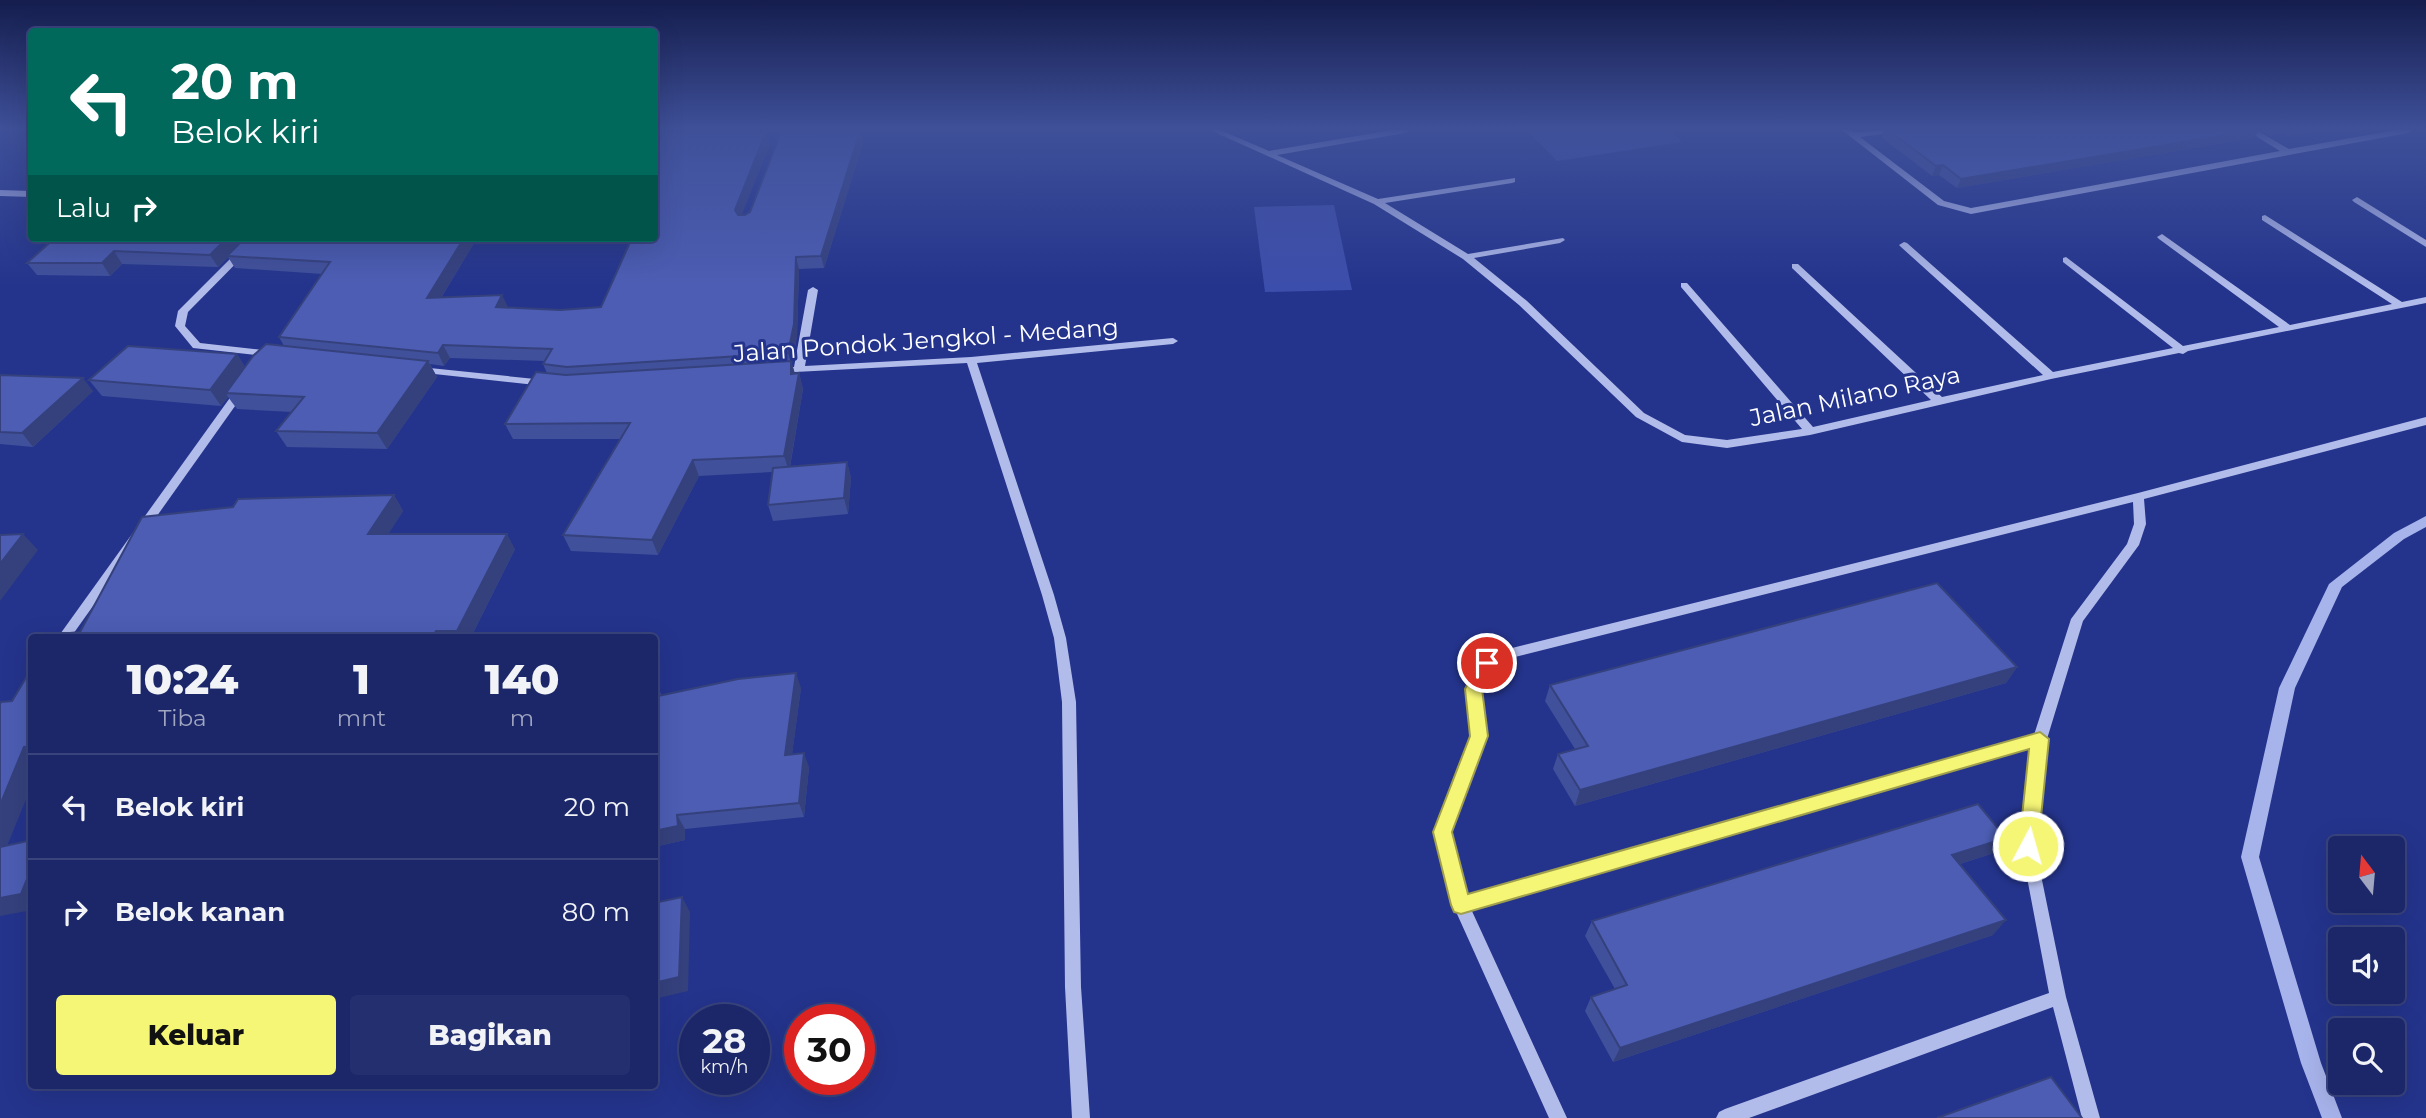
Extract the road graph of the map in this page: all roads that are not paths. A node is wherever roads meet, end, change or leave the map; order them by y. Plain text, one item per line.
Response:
1 (1334, 182) edge
2 (1499, 182) edge
3 (1914, 182) edge
4 (2125, 182) edge
5 (0, 193) edge
6 (28, 194) edge
7 (2357, 200) dead end
8 (1377, 202) junction
9 (1971, 211) joint
10 (2266, 218) dead end
11 (2162, 237) dead end
12 (1560, 240) dead end
13 (252, 242) edge
14 (2426, 244) edge
15 (1904, 245) dead end
16 (1466, 257) junction
17 (2066, 260) dead end
18 (1795, 266) dead end
19 (1684, 285) dead end
20 (813, 290) dead end
21 (2426, 300) edge
22 (2402, 306) junction
23 (2288, 328) junction
24 (1174, 341) dead end
25 (2183, 351) junction
26 (282, 355) edge
27 (971, 360) junction
28 (401, 368) edge
29 (799, 370) junction
30 (774, 372) edge
31 (253, 374) edge
32 (2051, 376) junction
33 (560, 384) edge
34 (1938, 400) junction
35 (2426, 421) edge
36 (1810, 431) junction
37 (2138, 497) junction
38 (66, 634) edge
39 (2040, 739) junction
40 (1461, 905) junction
41 (2058, 997) junction
42 (1082, 1118) edge
43 (1559, 1118) edge
44 (1726, 1118) edge
45 (2091, 1118) edge

1 - 8 street, Jalan Milano Raya
2 - 8 street
3 - 9 street
4 - 9 street
5 - 6 street
7 - 14 street
8 - 16 street, Jalan Milano Raya
10 - 22 street
11 - 23 street
12 - 16 street
13 - 26 street
15 - 32 street
16 - 36 street, Jalan Milano Raya
17 - 25 street
18 - 34 street
19 - 36 street
20 - 29 street
21 - 22 street, Jalan Milano Raya
22 - 23 street, Jalan Milano Raya
23 - 25 street, Jalan Milano Raya
24 - 27 street, Jalan Pondok Jengkol - Medang
25 - 32 street, Jalan Milano Raya
27 - 29 street, Jalan Pondok Jengkol - Medang
27 - 42 street
28 - 33 street
29 - 30 street, Jalan Pondok Jengkol - Medang
31 - 38 street
32 - 34 street, Jalan Milano Raya
34 - 36 street, Jalan Milano Raya
35 - 37 street
37 - 39 street
37 - 40 street
39 - 40 street
39 - 41 street
40 - 43 street
41 - 44 street
41 - 45 street

